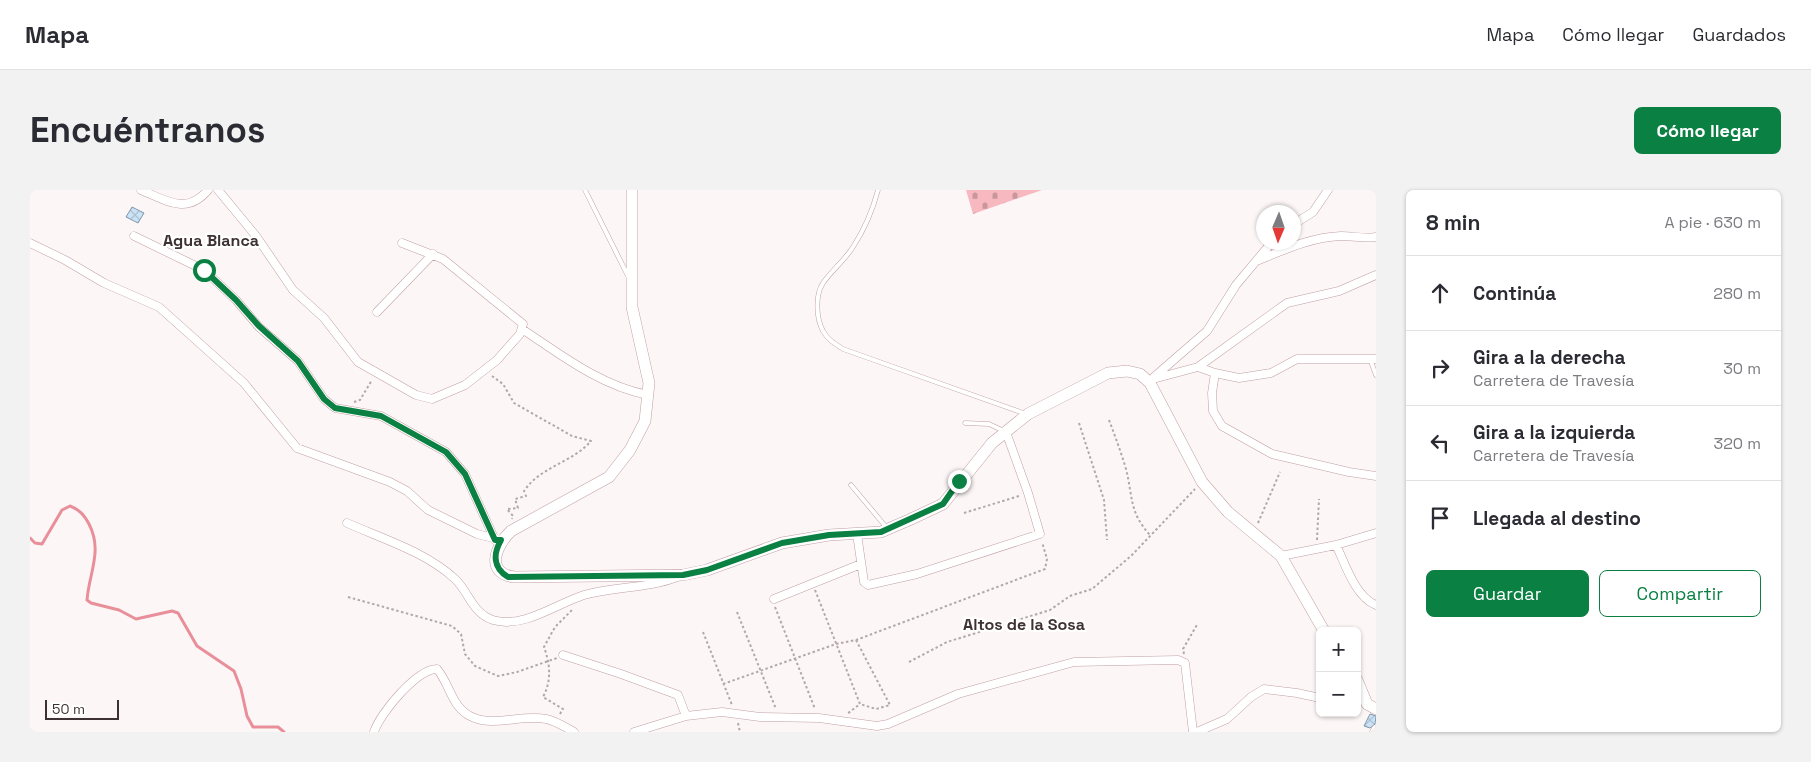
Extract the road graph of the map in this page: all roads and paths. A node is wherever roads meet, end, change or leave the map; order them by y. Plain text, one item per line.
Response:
1 (142, 190) edge
2 (208, 190) edge
3 (218, 190) edge
4 (585, 190) edge
5 (632, 190) edge
6 (878, 190) edge
7 (1328, 190) edge
8 (1301, 220) edge
9 (134, 236) dead end
10 (1376, 237) edge
11 (30, 243) edge
12 (402, 243) dead end
13 (1265, 250) edge
14 (433, 254) junction
15 (1257, 260) junction
16 (1376, 275) edge
17 (632, 282) junction
18 (377, 312) dead end
19 (522, 329) junction
20 (1373, 359) edge
21 (1198, 366) junction
22 (483, 370) junction
23 (378, 371) junction
24 (1215, 373) junction
25 (1376, 375) edge
26 (1151, 380) junction
27 (648, 395) junction
28 (352, 403) dead end
29 (1028, 414) junction
30 (1109, 420) dead end
31 (965, 423) dead end
32 (1079, 423) dead end
33 (1006, 432) junction
34 (1280, 472) dead end
35 (1376, 476) edge
36 (1202, 482) junction
37 (851, 485) dead end
38 (1028, 493) junction
39 (1318, 499) dead end
40 (964, 513) dead end
41 (347, 523) dead end
42 (887, 529) junction
43 (511, 531) junction
44 (1376, 533) edge
45 (856, 534) junction
46 (1040, 534) junction
47 (1253, 534) junction
48 (1152, 536) junction
49 (498, 540) junction
50 (1107, 540) dead end
51 (1336, 545) junction
52 (1316, 548) junction
53 (1281, 556) junction
54 (861, 564) junction
55 (683, 575) junction
56 (812, 583) junction
57 (584, 595) junction
58 (348, 597) dead end
59 (774, 599) joint
60 (1376, 605) edge
61 (737, 612) dead end
62 (1198, 623) dead end
63 (1322, 627) edge
64 (703, 632) dead end
65 (856, 640) junction
66 (836, 644) junction
67 (563, 656) dead end
68 (795, 660) junction
69 (550, 662) junction
70 (909, 662) dead end
71 (1185, 663) junction
72 (761, 670) junction
73 (724, 684) junction
74 (1361, 690) edge
75 (1316, 697) edge
76 (860, 704) junction
77 (1367, 706) edge
78 (736, 714) junction
79 (686, 716) junction
80 (779, 718) junction
81 (819, 718) junction
82 (838, 721) junction
83 (556, 722) junction
84 (374, 732) edge
85 (574, 732) edge
86 (634, 732) edge
87 (1195, 732) edge

1 - 2 street
3 - 23 street
4 - 17 lane
5 - 17 street
6 - 29 lane
7 - 8 street
9 - 49 street
10 - 15 street
11 - 49 street
12 - 14 street
13 - 15 street
14 - 18 street
14 - 19 street
15 - 26 street
16 - 21 street
17 - 27 street
19 - 22 street
19 - 27 street
20 - 24 street
20 - 25 lane
21 - 24 street
21 - 26 street
22 - 23 street
22 - 43 path
23 - 28 path
24 - 35 street
26 - 29 street
26 - 36 street
27 - 43 street
29 - 33 street
30 - 48 path
31 - 33 lane
32 - 50 path
33 - 38 street
33 - 42 street
34 - 47 path
36 - 47 street
36 - 48 path
37 - 42 lane
38 - 40 path
38 - 46 street
39 - 52 path
41 - 57 street
42 - 45 street
43 - 49 street
44 - 51 street
45 - 54 street
45 - 55 street
46 - 54 street
46 - 65 path
47 - 53 street
48 - 70 path
49 - 55 street
51 - 52 street
51 - 60 street
52 - 53 street
53 - 63 street
54 - 56 street
55 - 57 street
56 - 59 street
56 - 66 path
57 - 69 path
58 - 69 path
59 - 68 path
61 - 72 path
62 - 71 path
64 - 73 path
65 - 66 path
65 - 76 path
66 - 68 path
66 - 76 path
67 - 79 street
68 - 72 path
68 - 81 path
69 - 83 path
71 - 82 street
71 - 87 street
72 - 73 path
72 - 80 path
73 - 78 path
74 - 77 street
75 - 87 street
76 - 82 path
78 - 79 street
78 - 80 street
79 - 86 street
80 - 81 street
81 - 82 street
83 - 84 street
83 - 85 street

